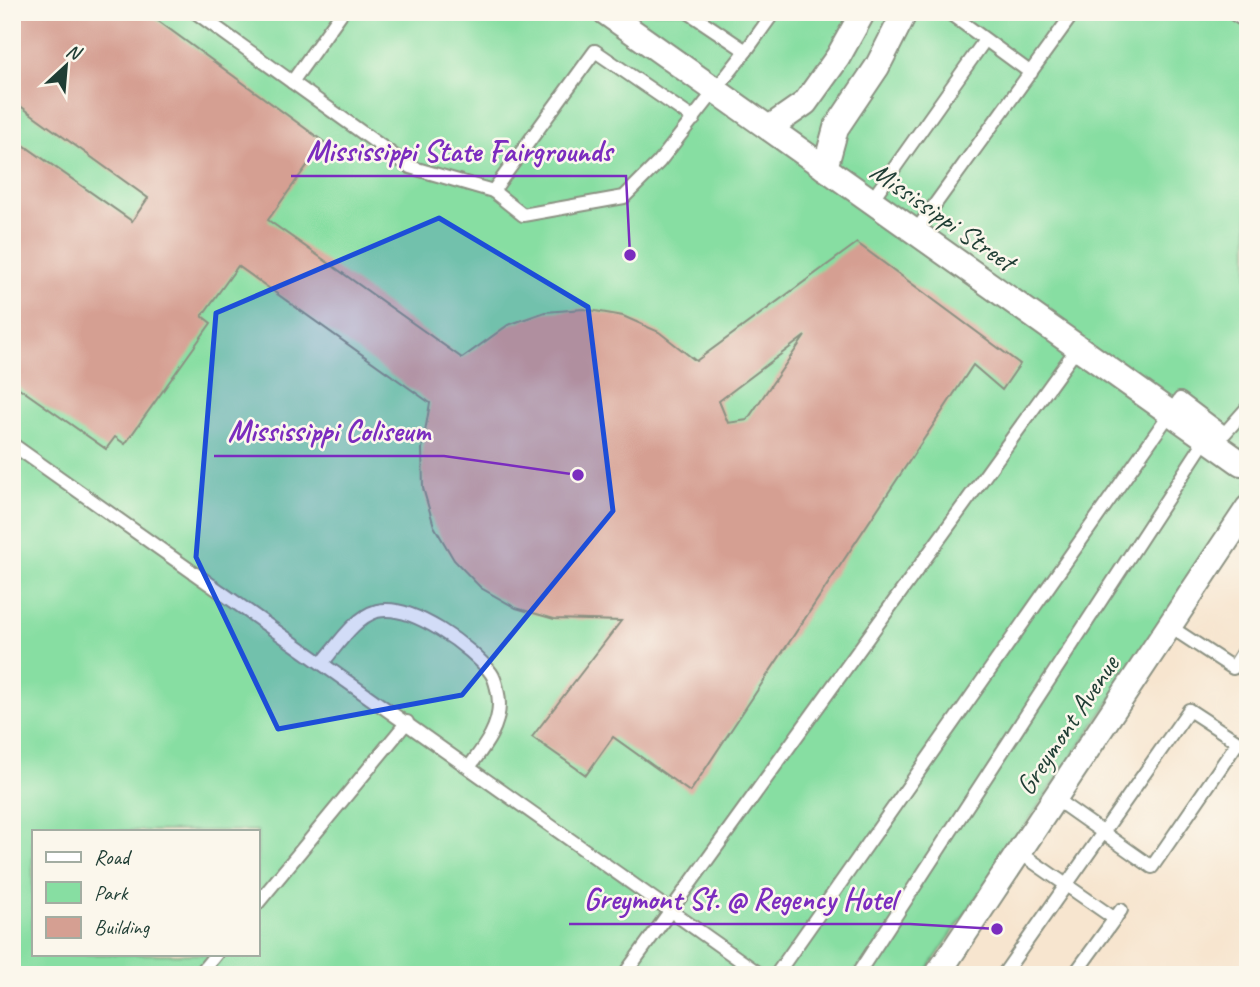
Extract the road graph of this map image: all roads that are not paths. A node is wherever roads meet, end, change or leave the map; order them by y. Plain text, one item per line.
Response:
1 (195, 12) edge
2 (342, 12) edge
3 (606, 12) edge
4 (688, 12) edge
5 (774, 12) edge
6 (863, 12) edge
7 (905, 12) edge
8 (948, 12) edge
9 (1074, 12) edge
10 (1231, 12) edge
11 (1248, 23) edge
12 (985, 40) junction
13 (746, 51) junction
14 (1031, 73) junction
15 (292, 82) junction
16 (717, 92) junction
17 (694, 119) junction
18 (769, 128) junction
19 (825, 168) junction
20 (493, 191) junction
21 (871, 201) junction
22 (915, 232) junction
23 (1078, 348) junction
24 (1248, 407) edge
25 (1169, 413) junction
26 (1206, 439) junction
27 (12, 444) edge
28 (1248, 461) edge
29 (1248, 508) edge
30 (1169, 626) junction
31 (1248, 645) edge
32 (323, 663) junction
33 (407, 722) junction
34 (470, 766) junction
35 (1054, 798) junction
36 (1103, 832) junction
37 (1019, 852) junction
38 (1067, 883) junction
39 (259, 902) edge
40 (670, 910) junction
41 (214, 956) edge
42 (199, 975) edge
43 (624, 975) edge
44 (761, 975) edge
45 (776, 975) edge
46 (858, 975) edge
47 (937, 975) edge
48 (1003, 975) edge
49 (1073, 975) edge

1 - 15 lane
2 - 15 lane
3 - 16 street, Mississippi Street
4 - 13 lane
5 - 13 lane
6 - 18 street
7 - 19 street
8 - 12 lane
9 - 14 lane
10 - 11 lane
12 - 14 lane
12 - 21 lane
13 - 16 lane
14 - 22 lane
15 - 20 lane
16 - 17 lane
16 - 18 street, Mississippi Street
17 - 20 lane
17 - 20 lane
18 - 19 street, Mississippi Street
19 - 21 street, Mississippi Street
21 - 22 street, Mississippi Street
22 - 23 street, Mississippi Street
23 - 25 street, Mississippi Street
23 - 40 lane
24 - 25 lane
25 - 26 street, Mississippi Street
25 - 45 lane
26 - 28 street, Mississippi Street
26 - 46 lane
27 - 32 lane
29 - 30 street, Greymont Avenue
30 - 31 lane
30 - 35 street, Greymont Avenue
32 - 33 lane
32 - 34 lane
33 - 34 lane
33 - 39 lane
34 - 40 lane
35 - 36 lane
35 - 37 street, Greymont Avenue
36 - 36 lane
36 - 38 lane
37 - 38 lane
37 - 47 street, Greymont Avenue
38 - 48 lane
38 - 49 lane
40 - 43 lane
40 - 44 lane
41 - 42 lane

